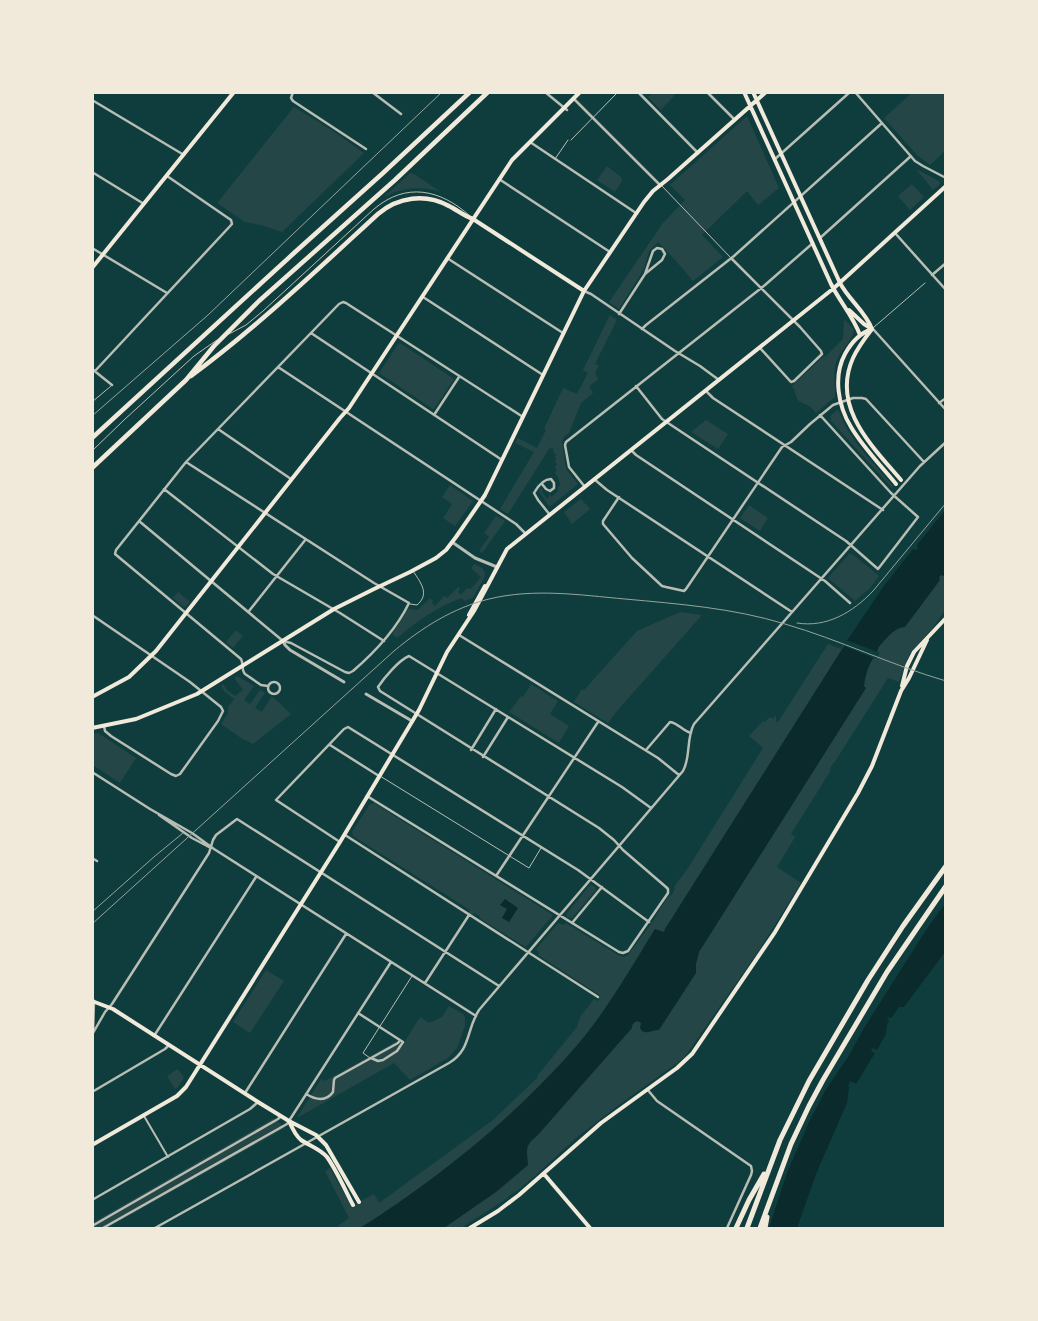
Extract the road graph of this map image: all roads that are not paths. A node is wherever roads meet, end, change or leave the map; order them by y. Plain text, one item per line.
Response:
1 (234, 92) edge
2 (293, 92) edge
3 (372, 92) edge
4 (470, 92) edge
5 (488, 92) edge
6 (545, 92) edge
7 (580, 92) edge
8 (618, 92) edge
9 (638, 92) edge
10 (708, 92) edge
11 (744, 92) edge
12 (753, 92) edge
13 (766, 92) edge
14 (850, 92) edge
15 (855, 92) edge
16 (574, 98) junction
17 (92, 100) edge
18 (757, 100) junction
19 (750, 106) junction
20 (566, 109) junction
21 (401, 114) dead end
22 (593, 118) junction
23 (735, 120) junction
24 (882, 123) junction
25 (568, 140) dead end
26 (571, 140) dead end
27 (530, 142) junction
28 (366, 149) dead end
29 (698, 153) junction
30 (781, 154) junction
31 (184, 155) junction
32 (911, 156) junction
33 (775, 159) junction
34 (555, 160) junction
35 (92, 172) edge
36 (167, 176) junction
37 (946, 178) edge
38 (500, 179) junction
39 (660, 185) junction
40 (946, 186) edge
41 (801, 196) junction
42 (794, 202) junction
43 (144, 204) junction
44 (636, 213) junction
45 (473, 219) junction
46 (895, 233) junction
47 (820, 238) junction
48 (813, 243) junction
49 (92, 248) edge
50 (610, 252) junction
51 (104, 255) junction
52 (448, 258) junction
53 (731, 258) junction
54 (946, 263) edge
55 (92, 268) edge
56 (646, 274) junction
57 (932, 276) junction
58 (840, 283) junction
59 (925, 283) dead end
60 (761, 288) junction
61 (834, 288) junction
62 (946, 290) edge
63 (584, 291) junction
64 (167, 294) junction
65 (422, 296) junction
66 (848, 309) junction
67 (619, 314) junction
68 (793, 321) junction
69 (642, 329) junction
70 (872, 329) junction
71 (311, 333) junction
72 (563, 333) junction
73 (860, 334) junction
74 (397, 335) junction
75 (760, 348) junction
76 (678, 353) junction
77 (278, 367) junction
78 (94, 370) edge
79 (371, 374) junction
80 (543, 376) junction
81 (459, 377) junction
82 (186, 380) junction
83 (719, 380) junction
84 (112, 385) joint
85 (636, 386) junction
86 (706, 391) junction
87 (946, 398) edge
88 (848, 399) junction
89 (92, 402) edge
90 (841, 402) junction
91 (939, 403) junction
92 (946, 410) edge
93 (346, 411) junction
94 (434, 415) junction
95 (820, 415) junction
96 (523, 417) junction
97 (667, 422) junction
98 (218, 429) junction
99 (93, 438) edge
100 (946, 442) edge
101 (786, 445) junction
102 (92, 450) edge
103 (631, 450) junction
104 (502, 460) junction
105 (186, 462) junction
106 (924, 462) junction
107 (92, 468) edge
108 (594, 479) junction
109 (292, 480) junction
110 (901, 480) dead end
111 (758, 482) junction
112 (542, 484) junction
113 (896, 484) dead end
114 (585, 487) junction
115 (164, 489) junction
116 (894, 496) junction
117 (618, 498) junction
118 (481, 501) junction
119 (883, 510) junction
120 (265, 513) junction
121 (550, 515) junction
122 (733, 520) junction
123 (139, 521) junction
124 (526, 534) junction
125 (306, 539) junction
126 (452, 542) junction
127 (851, 546) junction
128 (238, 547) junction
129 (708, 558) junction
130 (497, 568) junction
131 (413, 570) junction
132 (277, 576) junction
133 (822, 579) junction
134 (212, 581) junction
135 (380, 586) junction
136 (409, 603) junction
137 (850, 603) dead end
138 (334, 609) junction
139 (249, 611) junction
140 (792, 612) junction
141 (186, 614) junction
142 (92, 615) edge
143 (946, 618) edge
144 (458, 634) junction
145 (283, 640) junction
146 (384, 641) junction
147 (152, 656) junction
148 (243, 666) junction
149 (438, 673) junction
150 (344, 682) dead end
151 (268, 686) junction
152 (201, 691) junction
153 (366, 694) dead end
154 (92, 697) edge
155 (496, 709) junction
156 (416, 715) junction
157 (508, 716) junction
158 (412, 721) junction
159 (598, 722) junction
160 (104, 726) junction
161 (92, 728) edge
162 (690, 733) junction
163 (330, 745) junction
164 (471, 750) junction
165 (646, 751) junction
166 (392, 754) junction
167 (483, 757) junction
168 (574, 758) junction
169 (92, 772) edge
170 (679, 775) junction
171 (380, 776) junction
172 (368, 796) junction
173 (548, 797) junction
174 (651, 808) junction
175 (345, 835) junction
176 (523, 835) junction
177 (340, 842) junction
178 (618, 846) junction
179 (211, 847) junction
180 (542, 847) junction
181 (509, 856) junction
182 (92, 858) edge
183 (97, 861) dead end
184 (946, 861) edge
185 (946, 866) edge
186 (322, 872) junction
187 (496, 876) junction
188 (256, 877) junction
189 (591, 878) junction
190 (937, 878) junction
191 (946, 886) edge
192 (602, 887) junction
193 (946, 891) edge
194 (932, 904) junction
195 (301, 905) junction
196 (469, 915) junction
197 (560, 915) junction
198 (572, 922) junction
199 (648, 922) junction
200 (346, 934) junction
201 (446, 951) junction
202 (528, 952) junction
203 (390, 962) junction
204 (412, 976) junction
205 (424, 984) junction
206 (499, 986) junction
207 (92, 997) edge
208 (598, 997) dead end
209 (93, 1002) edge
210 (109, 1008) junction
211 (358, 1013) junction
212 (476, 1016) junction
213 (380, 1027) junction
214 (93, 1034) edge
215 (154, 1036) junction
216 (401, 1041) junction
217 (169, 1045) junction
218 (370, 1058) junction
219 (200, 1065) junction
220 (647, 1089) junction
221 (92, 1092) edge
222 (244, 1093) junction
223 (306, 1094) junction
224 (258, 1102) junction
225 (144, 1115) junction
226 (281, 1116) junction
227 (289, 1121) junction
228 (318, 1136) junction
229 (306, 1143) junction
230 (92, 1145) edge
231 (168, 1157) junction
232 (770, 1163) junction
233 (544, 1174) junction
234 (771, 1197) junction
235 (92, 1200) edge
236 (359, 1202) dead end
237 (354, 1205) dead end
238 (92, 1226) edge
239 (103, 1228) edge
240 (155, 1228) edge
241 (472, 1228) edge
242 (590, 1228) edge
243 (727, 1228) edge
244 (736, 1228) edge
245 (747, 1228) edge
246 (760, 1228) edge
247 (765, 1228) edge

1 - 31 main road
2 - 28 street
3 - 21 street
4 - 99 highway
5 - 82 highway
6 - 20 street
7 - 16 main road
8 - 22 lane
9 - 29 street
10 - 23 street
11 - 19 main road
12 - 18 main road
13 - 18 main road
14 - 30 street
15 - 24 street
16 - 20 main road
16 - 22 street
17 - 31 street
18 - 19 main road
18 - 30 main road
19 - 23 main road
19 - 33 main road
20 - 27 main road
22 - 26 lane
22 - 39 street
23 - 29 main road
24 - 32 street
24 - 41 street
25 - 34 lane
27 - 34 street
27 - 38 main road
29 - 39 main road
30 - 33 street
30 - 41 main road
31 - 36 main road
32 - 37 street
32 - 47 street
33 - 42 main road
34 - 44 street
35 - 43 street
36 - 43 main road
36 - 64 street
38 - 45 main road
38 - 50 street
39 - 44 main road
39 - 53 lane
40 - 46 main road
41 - 42 street
41 - 47 main road
42 - 48 main road
42 - 53 street
43 - 51 main road
44 - 50 main road
45 - 52 main road
45 - 63 main road
45 - 82 highway
45 - 102 lane
46 - 57 street
46 - 58 main road
47 - 58 main road
48 - 60 street
48 - 61 main road
49 - 51 street
50 - 63 main road
51 - 55 main road
51 - 64 street
52 - 65 main road
52 - 72 street
53 - 60 street
53 - 69 street
54 - 57 street
56 - 56 street
56 - 67 street
57 - 62 street
58 - 61 main road
58 - 70 main road
59 - 70 lane
60 - 68 street
60 - 76 street
61 - 66 main road
61 - 68 main road
63 - 67 street
63 - 72 main road
64 - 78 street
65 - 74 main road
65 - 80 street
66 - 70 main road
66 - 73 main road
67 - 69 street
68 - 75 main road
68 - 75 street
69 - 76 street
70 - 73 main road
70 - 88 main road
70 - 91 street
71 - 74 street
71 - 77 street
71 - 79 street
72 - 80 main road
73 - 90 main road
74 - 79 main road
74 - 81 street
75 - 83 main road
76 - 83 street
76 - 85 street
77 - 93 street
77 - 98 street
78 - 84 street
79 - 93 main road
79 - 94 street
80 - 96 main road
81 - 94 street
81 - 96 street
82 - 107 highway
83 - 86 main road
84 - 89 lane
85 - 97 street
85 - 114 street
86 - 97 main road
86 - 101 street
87 - 91 street
88 - 90 street
88 - 106 street
88 - 110 main road
90 - 95 street
90 - 113 main road
91 - 92 street
93 - 109 main road
93 - 118 street
94 - 104 street
95 - 101 street
95 - 116 street
96 - 104 main road
97 - 103 main road
97 - 111 street
98 - 105 street
98 - 109 street
100 - 106 street
101 - 111 street
101 - 119 street
103 - 108 main road
103 - 122 street
104 - 118 main road
105 - 115 street
105 - 120 street
106 - 116 street
108 - 114 main road
108 - 117 street
109 - 120 main road
111 - 122 street
111 - 127 street
112 - 112 street
112 - 121 street
114 - 121 main road
115 - 123 street
115 - 128 street
116 - 119 street
116 - 127 street
117 - 129 street
117 - 129 street
118 - 124 street
118 - 126 main road
119 - 127 street
120 - 125 street
120 - 128 main road
121 - 124 main road
122 - 129 street
122 - 133 street
123 - 134 street
123 - 141 street
124 - 130 main road
125 - 132 street
125 - 135 street
126 - 130 street
126 - 131 main road
127 - 133 street
128 - 132 street
128 - 134 main road
129 - 140 street
130 - 144 main road
131 - 135 main road
131 - 136 lane
132 - 138 street
132 - 139 street
133 - 137 street
133 - 140 street
134 - 139 street
134 - 141 main road
135 - 136 street
135 - 138 main road
136 - 146 street
138 - 145 main road
138 - 146 street
139 - 145 street
140 - 162 street
141 - 147 main road
141 - 148 street
142 - 147 street
143 - 220 main road
144 - 149 main road
144 - 159 street
145 - 146 street
145 - 148 main road
145 - 150 street
147 - 152 street
147 - 154 main road
148 - 151 street
148 - 152 main road
149 - 155 street
149 - 156 main road
149 - 156 street
151 - 151 street
152 - 160 main road
152 - 160 street
153 - 158 street
155 - 157 street
155 - 164 street
156 - 158 main road
156 - 164 street
157 - 167 street
157 - 168 street
158 - 166 main road
159 - 165 street
159 - 168 street
160 - 161 main road
162 - 165 street
162 - 170 street
163 - 166 street
163 - 171 street
163 - 177 street
164 - 167 street
165 - 170 street
166 - 171 main road
166 - 176 street
167 - 173 street
168 - 173 street
168 - 174 street
169 - 179 street
170 - 174 street
171 - 172 main road
171 - 181 lane
172 - 175 main road
172 - 187 street
173 - 176 street
173 - 178 street
174 - 178 street
175 - 177 main road
175 - 196 street
176 - 180 street
176 - 181 street
177 - 186 main road
178 - 189 street
178 - 199 street
179 - 186 street
179 - 188 street
179 - 210 street
180 - 181 lane
180 - 189 street
181 - 187 street
182 - 183 street
184 - 190 highway
185 - 190 highway
186 - 195 main road
186 - 201 street
187 - 197 street
188 - 195 street
188 - 215 street
189 - 192 street
189 - 197 street
190 - 232 highway
191 - 194 highway
192 - 198 street
192 - 199 street
193 - 194 highway
194 - 234 highway
195 - 200 street
195 - 219 main road
196 - 201 street
196 - 202 street
197 - 198 street
197 - 202 street
198 - 199 street
200 - 203 street
200 - 222 street
201 - 205 street
201 - 206 street
202 - 206 street
202 - 208 street
203 - 204 street
203 - 211 street
204 - 205 street
204 - 213 lane
205 - 212 street
206 - 212 street
207 - 209 street
209 - 210 main road
209 - 214 street
210 - 214 street
210 - 215 main road
211 - 213 street
211 - 223 street
212 - 228 street
213 - 216 street
213 - 218 lane
215 - 217 main road
216 - 218 street
216 - 218 street
217 - 219 main road
217 - 221 street
218 - 223 street
219 - 222 main road
219 - 225 main road
220 - 233 main road
220 - 243 street
222 - 224 main road
223 - 227 street
224 - 226 main road
224 - 231 street
225 - 230 main road
225 - 231 street
226 - 227 main road
226 - 238 street
227 - 228 main road
227 - 229 main road
227 - 239 street
228 - 229 street
228 - 236 main road
229 - 237 main road
229 - 240 street
231 - 235 street
232 - 244 highway
232 - 245 highway
233 - 241 main road
233 - 242 main road
234 - 246 highway
234 - 247 highway

